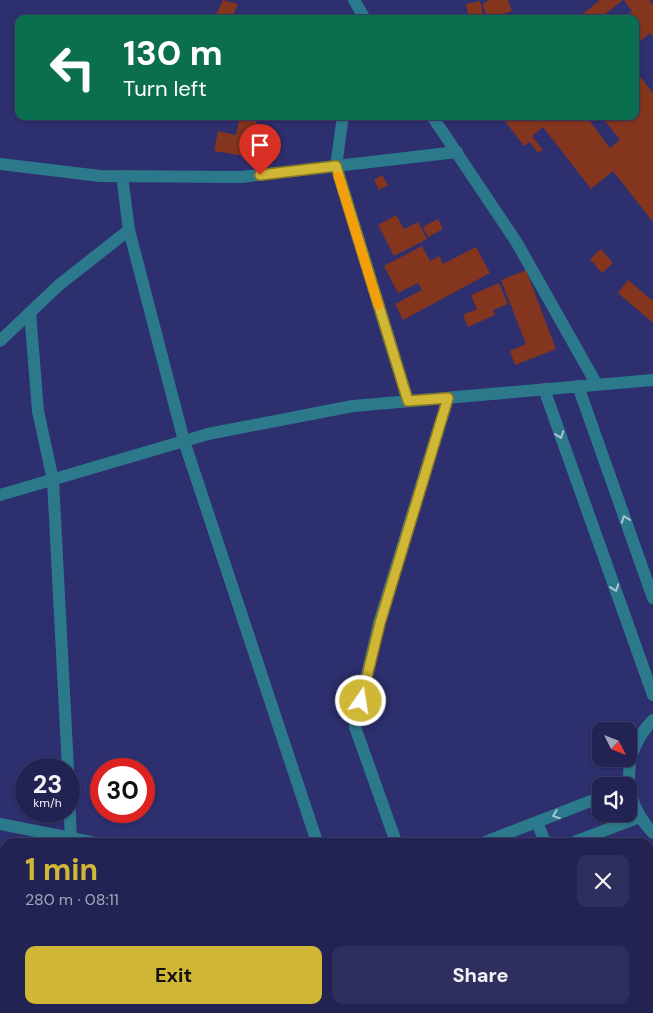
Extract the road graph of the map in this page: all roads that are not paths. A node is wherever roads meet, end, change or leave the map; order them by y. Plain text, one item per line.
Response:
1 (342, 120) edge
2 (435, 120) edge
3 (457, 152) junction
4 (0, 164) edge
5 (336, 166) junction
6 (122, 176) junction
7 (129, 230) junction
8 (30, 312) junction
9 (0, 341) edge
10 (653, 380) edge
11 (597, 385) junction
12 (578, 386) junction
13 (544, 389) junction
14 (448, 398) junction
15 (408, 401) junction
16 (184, 441) junction
17 (52, 480) junction
18 (0, 495) edge
19 (653, 598) edge
20 (653, 695) edge
21 (653, 720) edge
22 (67, 758) edge
23 (630, 777) edge
24 (592, 801) edge
25 (637, 810) edge
26 (640, 817) junction
27 (537, 822) junction
28 (70, 823) edge
29 (0, 824) edge
30 (653, 832) edge
31 (58, 838) edge
32 (71, 838) edge
33 (316, 838) edge
34 (395, 838) edge
35 (495, 838) edge
36 (543, 838) edge
37 (585, 838) edge

1 - 5 street
2 - 3 street
3 - 5 street
3 - 11 street
4 - 6 street
5 - 6 street
5 - 15 street
6 - 7 street
7 - 8 street
7 - 16 street
8 - 9 street
8 - 17 street
10 - 11 street
11 - 12 street
12 - 13 street
19 -> 12 street
13 - 14 street
13 -> 20 street
14 - 15 street
14 - 34 street
15 - 16 street
16 - 17 street
16 - 33 street
17 - 18 street
17 - 22 street
21 - 23 street
24 -> 27 street
25 - 26 street
26 - 30 street
26 - 37 street
27 - 35 street
27 - 36 street
28 - 32 street
29 - 31 street

